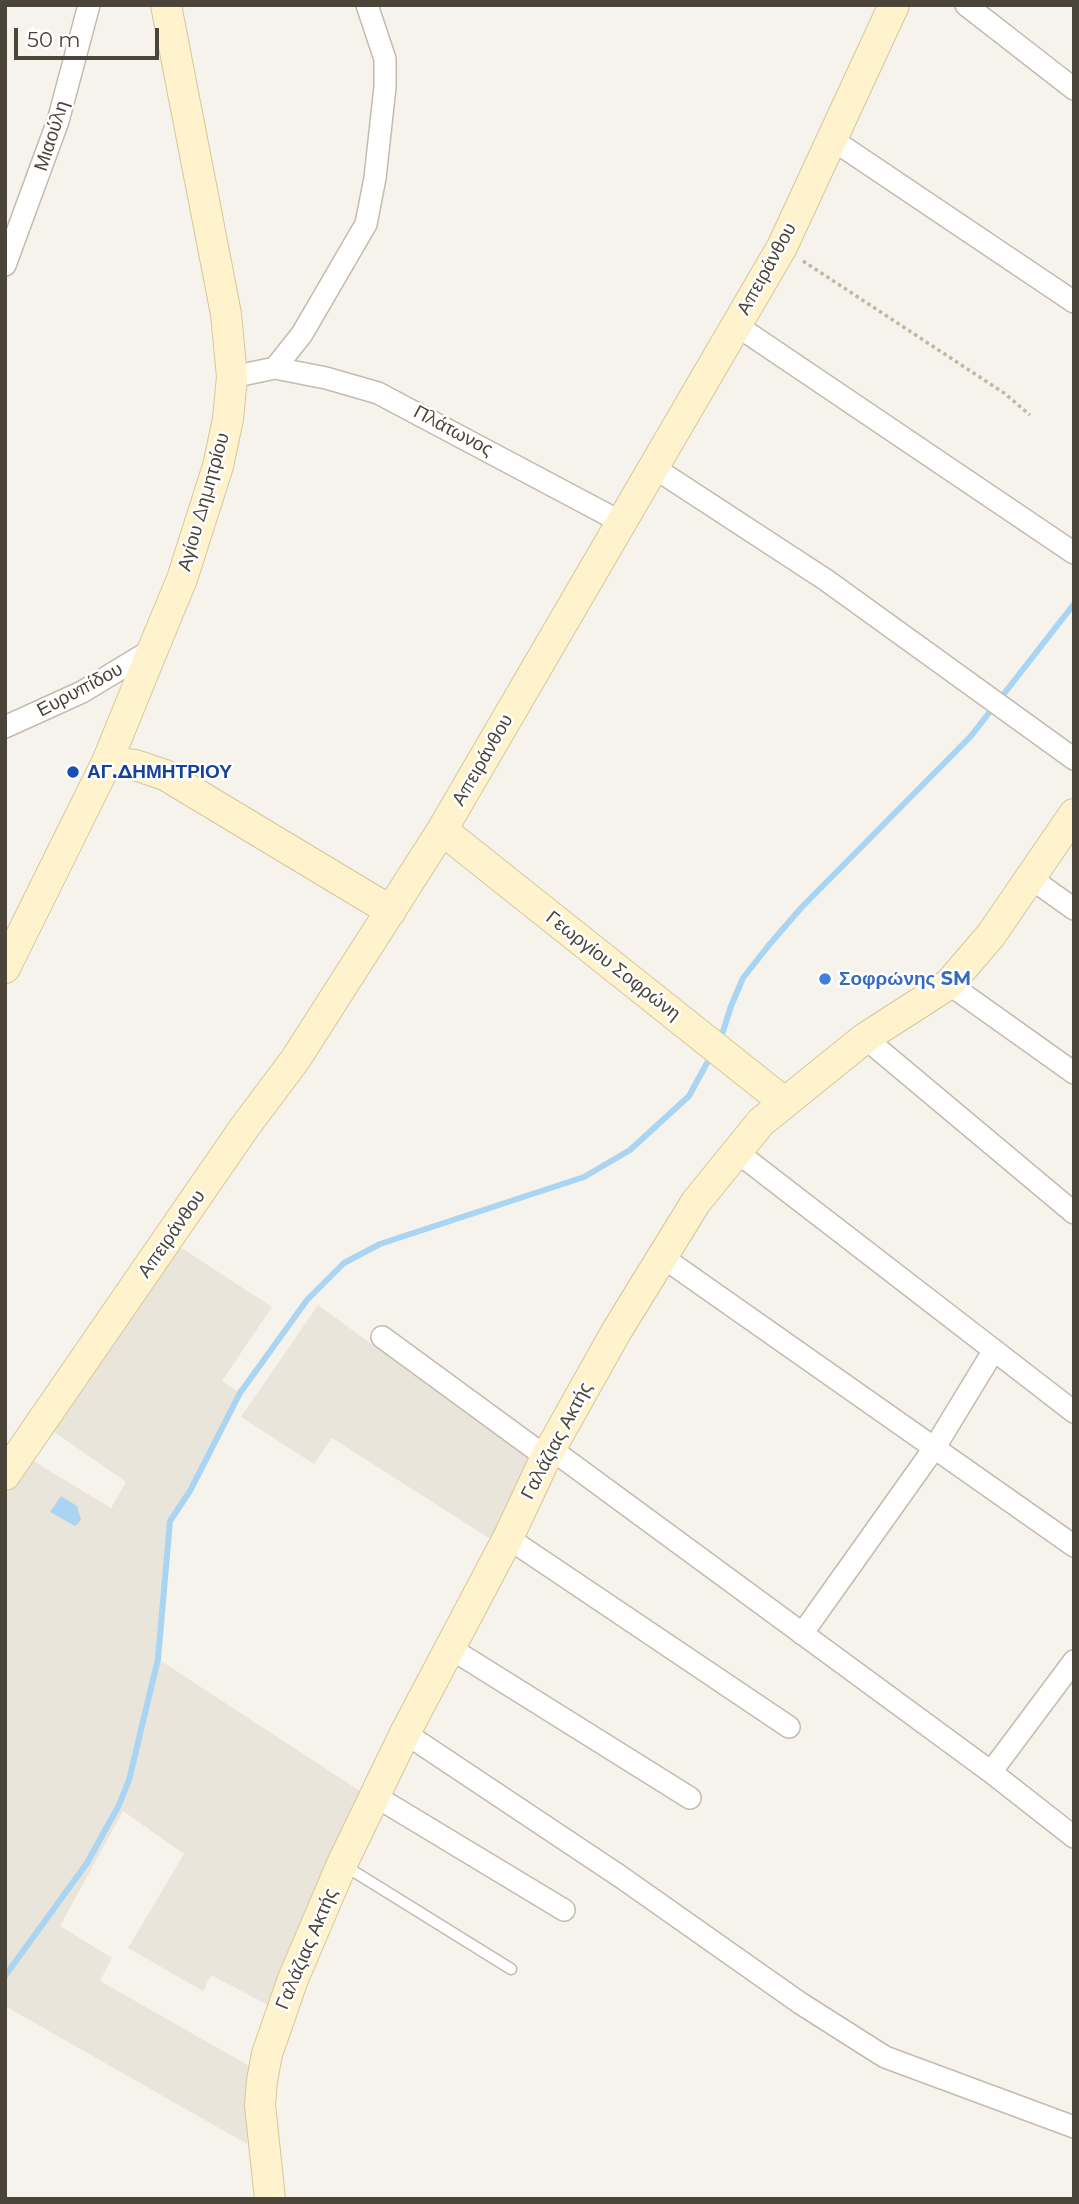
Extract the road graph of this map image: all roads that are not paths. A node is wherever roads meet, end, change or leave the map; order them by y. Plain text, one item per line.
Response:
1 (89, 5) edge
2 (166, 5) edge
3 (367, 5) edge
4 (894, 5) edge
5 (966, 5) edge
6 (1074, 89) edge
7 (833, 140) junction
8 (5, 265) edge
9 (1074, 302) edge
10 (736, 325) junction
11 (275, 368) junction
12 (232, 377) junction
13 (653, 467) junction
14 (621, 522) junction
15 (1074, 553) edge
16 (153, 649) junction
17 (5, 727) edge
18 (1074, 758) edge
19 (107, 762) junction
20 (1074, 814) edge
21 (442, 831) junction
22 (1028, 877) junction
23 (1074, 909) edge
24 (391, 911) junction
25 (5, 968) edge
26 (949, 984) junction
27 (865, 1038) junction
28 (1074, 1073) edge
29 (784, 1102) junction
30 (737, 1152) junction
31 (1074, 1213) edge
32 (661, 1256) junction
33 (383, 1337) dead end
34 (994, 1350) junction
35 (1074, 1412) edge
36 (935, 1447) junction
37 (548, 1453) junction
38 (5, 1475) edge
39 (509, 1538) junction
40 (1074, 1546) edge
41 (802, 1634) junction
42 (450, 1648) junction
43 (1074, 1661) edge
44 (789, 1727) dead end
45 (405, 1733) junction
46 (992, 1772) junction
47 (375, 1796) junction
48 (690, 1798) dead end
49 (1074, 1837) edge
50 (342, 1864) junction
51 (564, 1910) dead end
52 (511, 1969) dead end
53 (1074, 2127) edge
54 (270, 2199) edge

1 - 8 street, Μιαούλη
2 - 12 street, Αγίου Δημητρίου
3 - 11 street
4 - 7 street, Απειράνθου
5 - 6 street
7 - 9 street
7 - 10 street, Απειράνθου
10 - 13 street, Απειράνθου
10 - 15 street
11 - 12 street
11 - 14 street, Πλάτωνος
12 - 16 street, Αγίου Δημητρίου
13 - 14 street, Απειράνθου
13 - 18 street
14 - 21 street, Απειράνθου
16 - 17 street, Ευρυπίδου
16 - 19 street, Αγίου Δημητρίου
19 - 24 street
19 - 25 street, Αγίου Δημητρίου
20 - 22 street, Γαλάζιας Ακτής
21 - 24 street, Απειράνθου
21 - 29 street, Γεωργίου Σοφρώνη
22 - 23 street
22 - 26 street, Γαλάζιας Ακτής
24 - 38 street, Απειράνθου
26 - 27 street, Γαλάζιας Ακτής
26 - 28 street
27 - 29 street, Γαλάζιας Ακτής
27 - 31 street
29 - 30 street, Γαλάζιας Ακτής
30 - 32 street, Γαλάζιας Ακτής
30 - 34 street
32 - 36 street
32 - 37 street, Γαλάζιας Ακτής
33 - 37 street
34 - 35 street
34 - 36 street
36 - 40 street
36 - 41 street
37 - 39 street, Γαλάζιας Ακτής
37 - 41 street
39 - 42 street, Γαλάζιας Ακτής
39 - 44 street
41 - 46 street
42 - 45 street, Γαλάζιας Ακτής
42 - 48 street
43 - 46 street
45 - 47 street, Γαλάζιας Ακτής
45 - 53 street
46 - 49 street
47 - 50 street, Γαλάζιας Ακτής
47 - 51 street
50 - 52 lane
50 - 54 street, Γαλάζιας Ακτής

